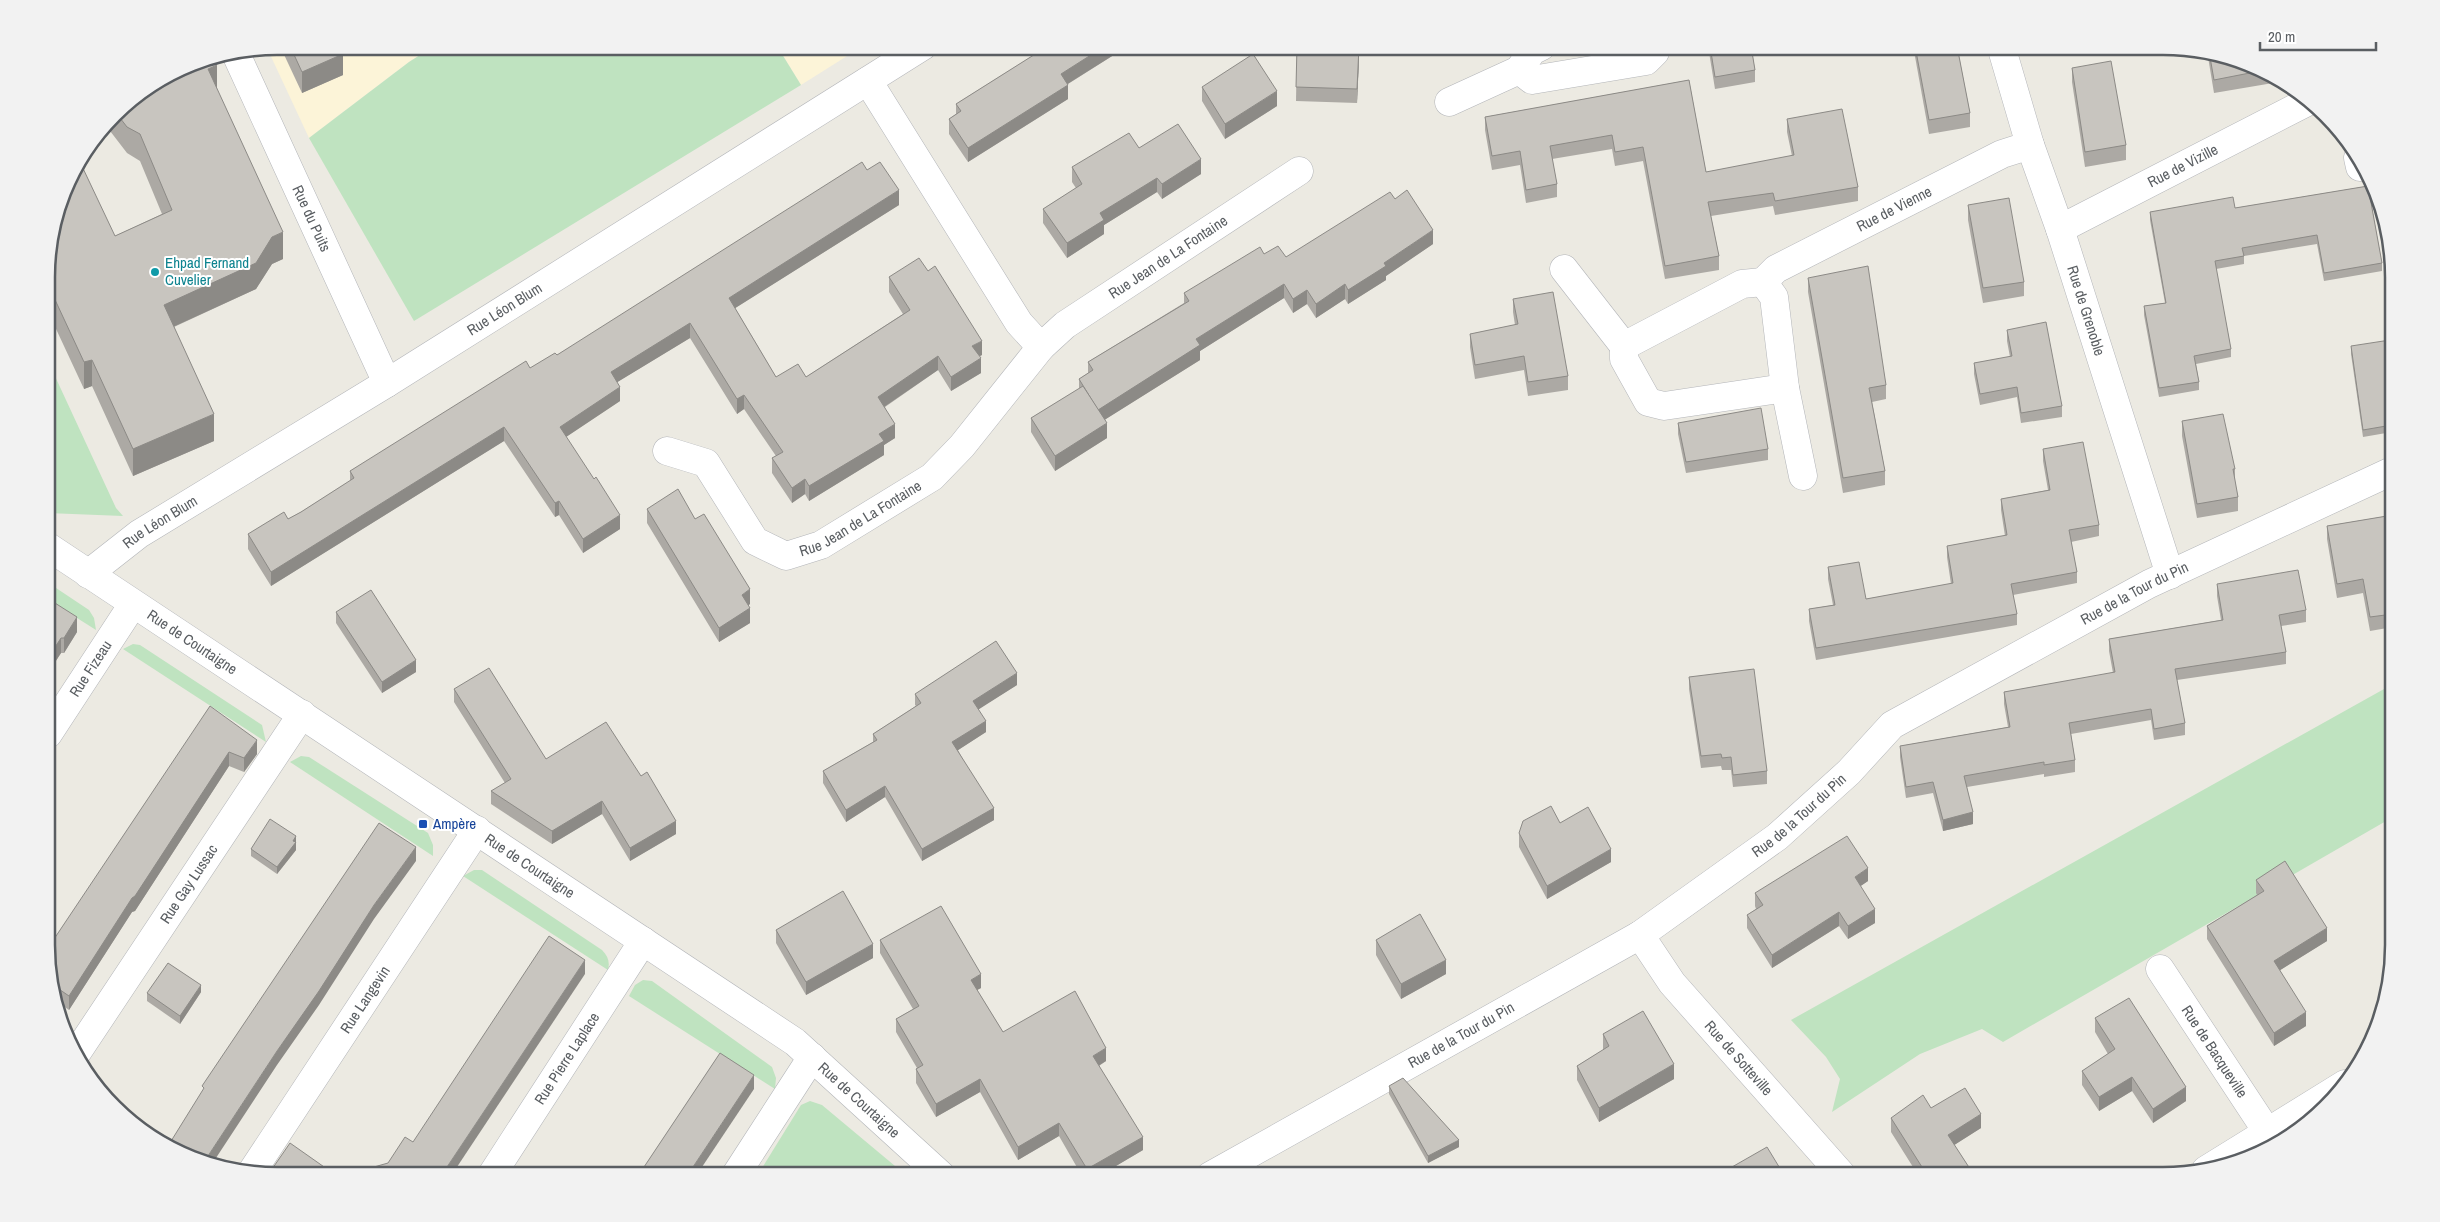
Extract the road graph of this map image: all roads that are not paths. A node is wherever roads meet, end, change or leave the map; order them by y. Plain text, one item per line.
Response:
1 (909, 55) edge
2 (1529, 55) edge
3 (1652, 55) edge
4 (2003, 55) edge
5 (238, 58) edge
6 (1519, 70) junction
7 (868, 81) junction
8 (1449, 102) dead end
9 (2302, 104) edge
10 (2030, 145) junction
11 (1299, 171) dead end
12 (2060, 228) junction
13 (1564, 269) dead end
14 (1763, 282) junction
15 (1624, 346) junction
16 (1041, 347) junction
17 (387, 383) junction
18 (1784, 388) junction
19 (667, 451) dead end
20 (2385, 474) edge
21 (1803, 476) dead end
22 (55, 551) edge
23 (88, 574) junction
24 (2170, 575) junction
25 (133, 604) junction
26 (302, 714) junction
27 (55, 723) edge
28 (476, 830) junction
29 (1640, 935) junction
30 (643, 941) junction
31 (2160, 969) dead end
32 (80, 1047) edge
33 (812, 1057) junction
34 (2325, 1097) edge
35 (2268, 1133) junction
36 (2229, 1157) edge
37 (256, 1166) edge
38 (496, 1167) edge
39 (741, 1167) edge
40 (932, 1167) edge
41 (1226, 1167) edge
42 (1835, 1167) edge

1 - 7 street, Rue Léon Blum
2 - 6 street
3 - 6 street
4 - 10 street, Rue de Grenoble
5 - 17 street, Rue du Puits
6 - 8 street
7 - 16 street
7 - 17 street, Rue Léon Blum
9 - 12 street, Rue de Vizille
10 - 12 street, Rue de Grenoble
10 - 14 street, Rue de Vienne
11 - 16 street, Rue Jean de La Fontaine
12 - 24 street, Rue de Grenoble
13 - 15 street
14 - 15 street
14 - 18 street
15 - 18 street
16 - 19 street, Rue Jean de La Fontaine
17 - 23 street, Rue Léon Blum
18 - 21 street
20 - 24 street, Rue de la Tour du Pin
22 - 23 street, Rue de Courtaigne
23 - 25 street, Rue de Courtaigne
24 - 29 street, Rue de la Tour du Pin
25 - 26 street, Rue de Courtaigne
25 - 27 street, Rue Fizeau
26 - 28 street, Rue de Courtaigne
26 - 32 street, Rue Gay Lussac
28 - 30 street, Rue de Courtaigne
28 - 37 street, Rue Langevin
29 - 41 street, Rue de la Tour du Pin
29 - 42 street, Rue de Sotteville
30 - 33 street, Rue de Courtaigne
30 - 38 street, Rue Pierre Laplace
31 - 35 street, Rue de Bacqueville
33 - 39 street
33 - 40 street, Rue de Courtaigne
34 - 35 street
35 - 36 street

